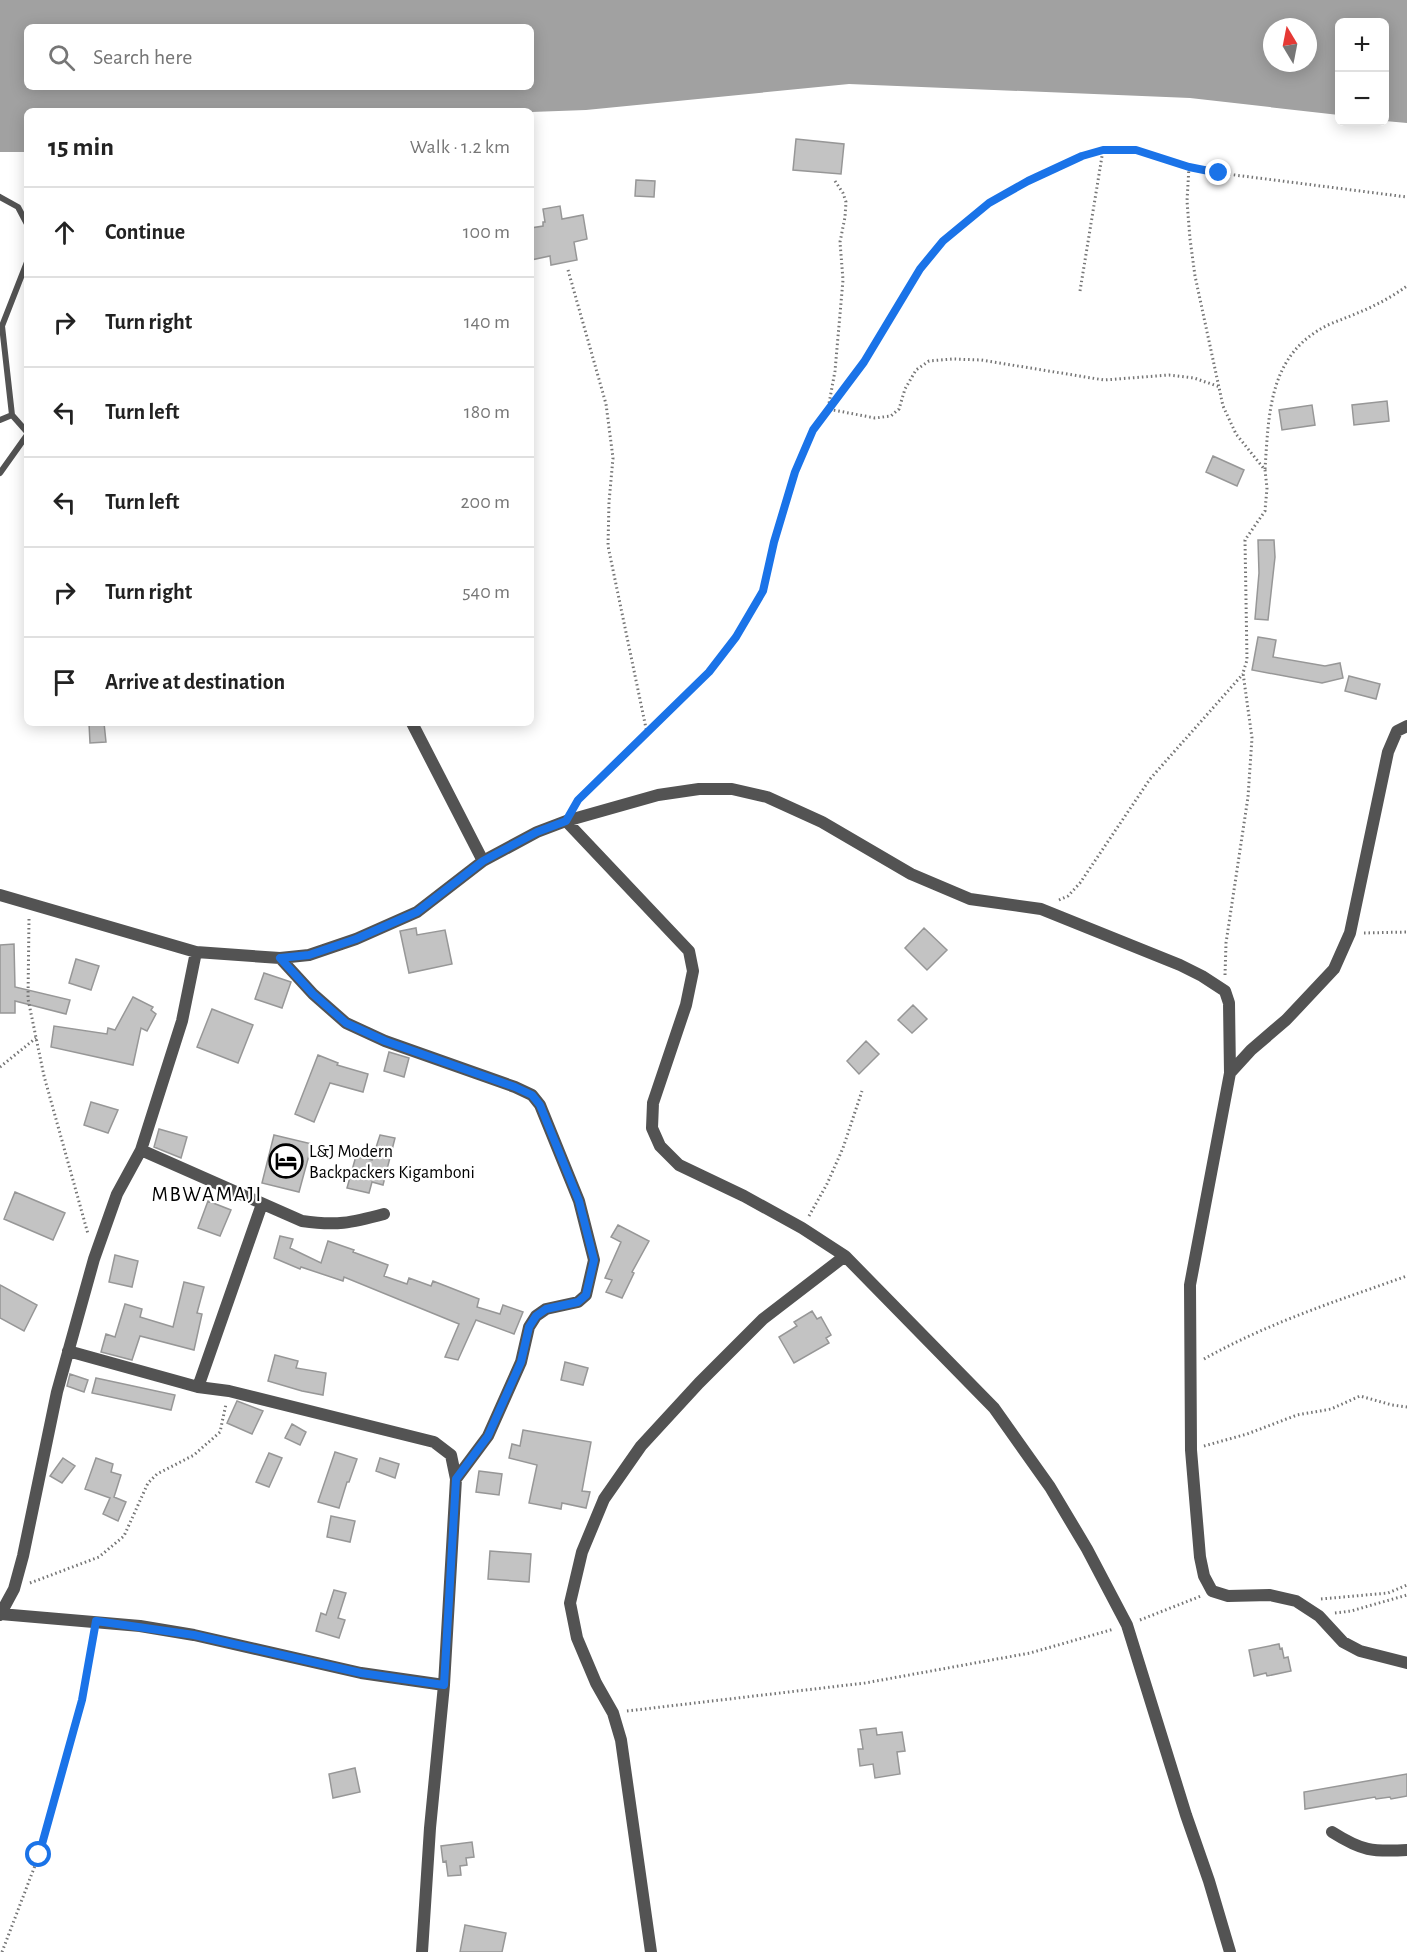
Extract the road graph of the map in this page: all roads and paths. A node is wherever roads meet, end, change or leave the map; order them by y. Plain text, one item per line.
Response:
1 (1103, 150) junction
2 (1189, 167) junction
3 (835, 181) dead end
4 (0, 196) edge
5 (1407, 198) edge
6 (24, 218) edge
7 (24, 270) edge
8 (568, 270) dead end
9 (1407, 286) edge
10 (1080, 291) dead end
11 (1220, 387) junction
12 (828, 409) junction
13 (12, 415) junction
14 (0, 420) edge
15 (24, 429) edge
16 (24, 437) edge
17 (1264, 470) junction
18 (0, 473) edge
19 (1243, 673) junction
20 (414, 726) edge
21 (1407, 726) edge
22 (647, 733) junction
23 (566, 821) junction
24 (483, 861) junction
25 (0, 896) edge
26 (30, 905) junction
27 (1041, 909) junction
28 (1407, 932) edge
29 (1350, 933) junction
30 (196, 952) junction
31 (280, 958) junction
32 (1225, 992) junction
33 (36, 1038) junction
34 (0, 1067) edge
35 (1230, 1073) junction
36 (862, 1091) dead end
37 (141, 1150) junction
38 (262, 1204) junction
39 (384, 1214) dead end
40 (802, 1228) junction
41 (845, 1256) junction
42 (94, 1259) junction
43 (1407, 1276) edge
44 (68, 1352) junction
45 (1189, 1367) junction
46 (198, 1387) junction
47 (229, 1391) junction
48 (1407, 1407) edge
49 (1191, 1450) junction
50 (456, 1479) junction
51 (1407, 1585) edge
52 (14, 1589) junction
53 (1212, 1591) junction
54 (1407, 1595) edge
55 (1296, 1601) junction
56 (0, 1615) edge
57 (1318, 1616) junction
58 (96, 1621) junction
59 (1127, 1625) junction
60 (1407, 1663) edge
61 (444, 1685) junction
62 (613, 1713) junction
63 (1332, 1832) dead end
64 (1407, 1850) edge
65 (2, 1952) edge
66 (422, 1952) edge
67 (651, 1952) edge
68 (1230, 1952) edge

1 - 2 path
1 - 10 path
1 - 12 path
2 - 5 path
2 - 11 path
3 - 12 path
4 - 6 lane
7 - 13 lane
8 - 22 path
9 - 17 path
11 - 12 path
11 - 17 path
12 - 22 path
13 - 14 lane
13 - 15 lane
16 - 18 lane
17 - 19 path
19 - 27 path
19 - 32 path
20 - 24 street
21 - 29 street
22 - 23 path
23 - 24 street
23 - 27 street
23 - 40 street
24 - 31 street
25 - 26 street
26 - 30 street
26 - 33 path
27 - 32 street
28 - 29 path
29 - 35 street
30 - 31 street
30 - 37 street
31 - 50 street
32 - 35 street
33 - 34 path
33 - 42 path
35 - 45 street
36 - 40 path
37 - 38 street
37 - 42 street
38 - 39 street
38 - 46 street
40 - 41 street
41 - 59 street
41 - 62 street
42 - 44 street
43 - 45 path
44 - 46 street
44 - 52 street
45 - 49 street
46 - 47 street
47 - 50 street
47 - 52 path
48 - 49 path
49 - 53 street
50 - 61 street
51 - 55 path
52 - 56 street
53 - 55 street
53 - 59 path
54 - 57 path
55 - 57 street
56 - 58 street
57 - 60 street
58 - 61 street
58 - 65 path
59 - 62 path
59 - 68 street
61 - 66 street
62 - 67 street
63 - 64 street

